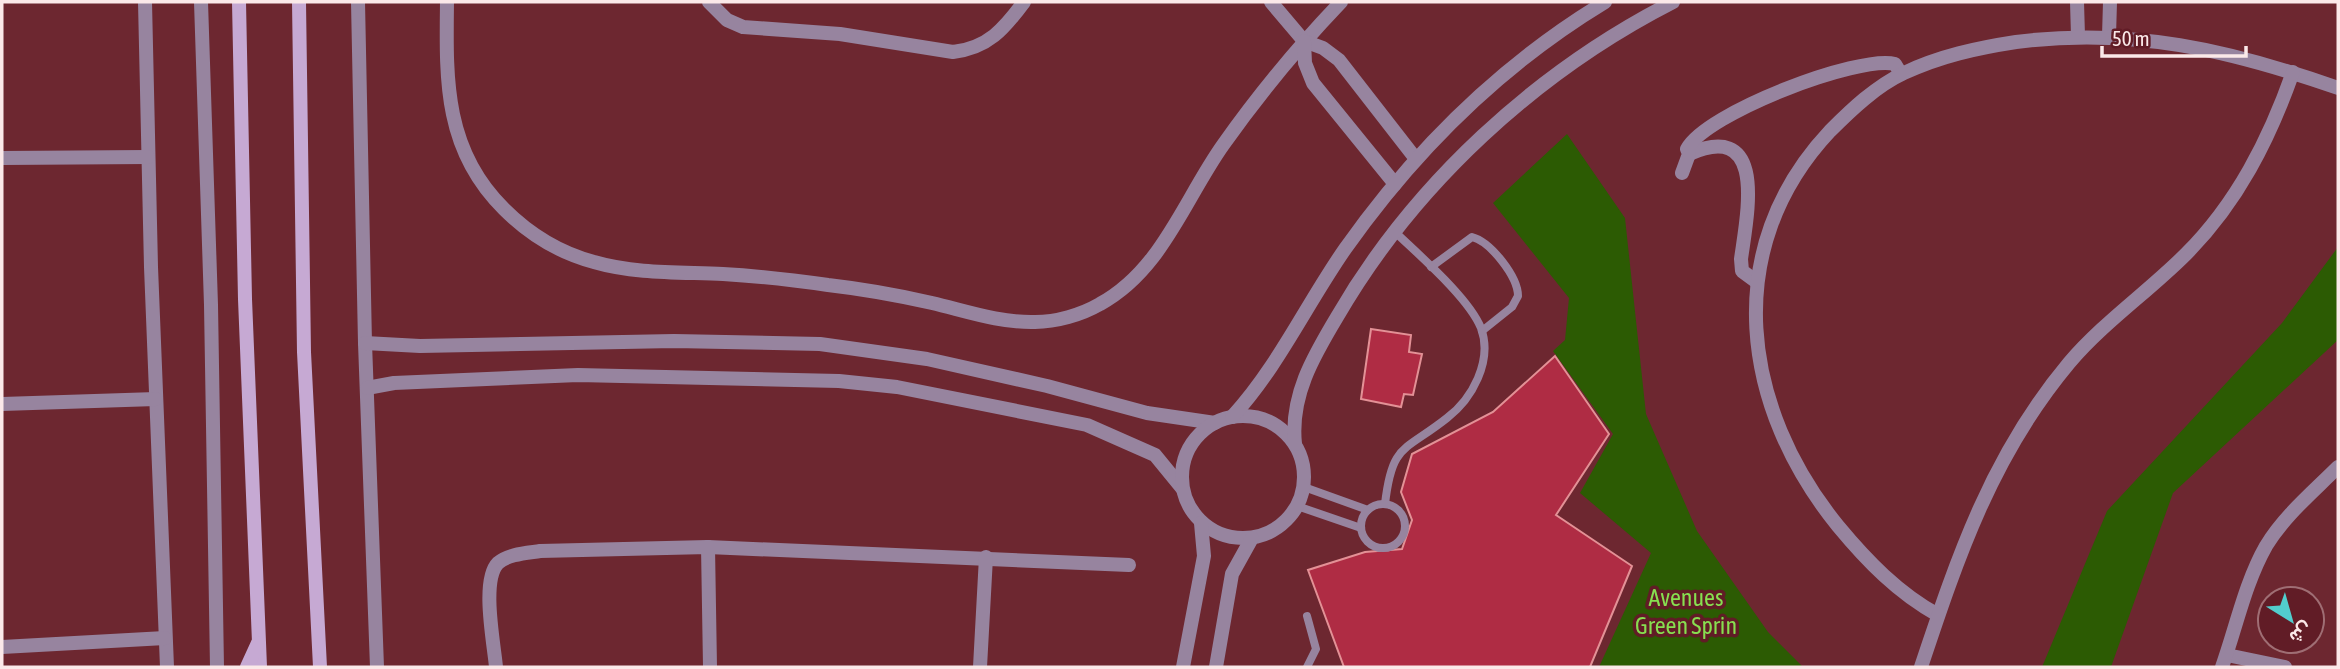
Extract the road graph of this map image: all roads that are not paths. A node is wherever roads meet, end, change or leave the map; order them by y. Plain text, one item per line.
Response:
1 (145, 2) edge
2 (201, 2) edge
3 (239, 2) edge
4 (299, 2) edge
5 (358, 2) edge
6 (447, 2) edge
7 (709, 2) edge
8 (1024, 2) edge
9 (1270, 2) edge
10 (1341, 2) edge
11 (1605, 2) edge
12 (1673, 2) edge
13 (2077, 2) edge
14 (2110, 2) edge
15 (2078, 36) junction
16 (2109, 36) junction
17 (1304, 41) junction
18 (2292, 72) junction
19 (1901, 74) junction
20 (2338, 88) edge
21 (1689, 154) junction
22 (148, 157) junction
23 (2, 158) edge
24 (1416, 159) junction
25 (1682, 173) dead end
26 (1395, 184) junction
27 (1395, 232) junction
28 (1431, 267) junction
29 (1757, 282) junction
30 (1482, 331) junction
31 (365, 343) junction
32 (367, 388) junction
33 (156, 399) junction
34 (2, 404) edge
35 (1232, 417) junction
36 (1215, 423) junction
37 (1295, 444) junction
38 (2338, 467) edge
39 (1304, 487) junction
40 (1182, 488) junction
41 (1385, 504) junction
42 (1297, 506) junction
43 (1368, 510) junction
44 (1201, 523) junction
45 (1361, 528) junction
46 (1252, 538) junction
47 (708, 547) junction
48 (986, 557) junction
49 (1129, 565) dead end
50 (1938, 615) junction
51 (1307, 616) dead end
52 (165, 638) junction
53 (259, 642) junction
54 (2, 648) edge
55 (2224, 661) edge
56 (167, 667) edge
57 (217, 667) edge
58 (247, 667) edge
59 (260, 667) edge
60 (320, 667) edge
61 (377, 667) edge
62 (496, 667) edge
63 (710, 667) edge
64 (980, 667) edge
65 (1183, 667) edge
66 (1216, 667) edge
67 (1307, 667) edge
68 (1921, 667) edge
69 (2284, 667) edge

1 - 22 street
2 - 57 street
3 - 53 main road
4 - 60 main road
5 - 31 street
6 - 17 street
7 - 8 street
9 - 17 street
10 - 17 street
11 - 24 street
12 - 27 street
13 - 15 street
14 - 16 street
15 - 16 street
15 - 19 street
16 - 18 street
17 - 24 street
17 - 26 street
18 - 20 street
18 - 50 street
19 - 21 street
19 - 29 street
21 - 25 street
21 - 29 street
22 - 23 street
22 - 33 street
24 - 26 street
26 - 35 street
27 - 28 lane
27 - 37 street
28 - 30 lane
28 - 30 lane
29 - 50 street
30 - 41 lane
31 - 32 street
31 - 36 street
32 - 40 street
32 - 61 street
33 - 34 street
33 - 52 street
35 - 36 street
35 - 37 street
36 - 40 street
37 - 39 street
38 - 55 street
39 - 42 street
39 - 43 lane
40 - 44 street
41 - 43 lane
41 - 45 lane
42 - 45 lane
42 - 46 street
43 - 45 lane
44 - 46 street
44 - 65 street
46 - 66 street
47 - 48 street
47 - 62 street
47 - 63 street
48 - 49 street
48 - 64 street
50 - 68 street
51 - 67 lane
52 - 54 street
52 - 56 street
53 - 58 main road
53 - 59 main road
55 - 69 street

